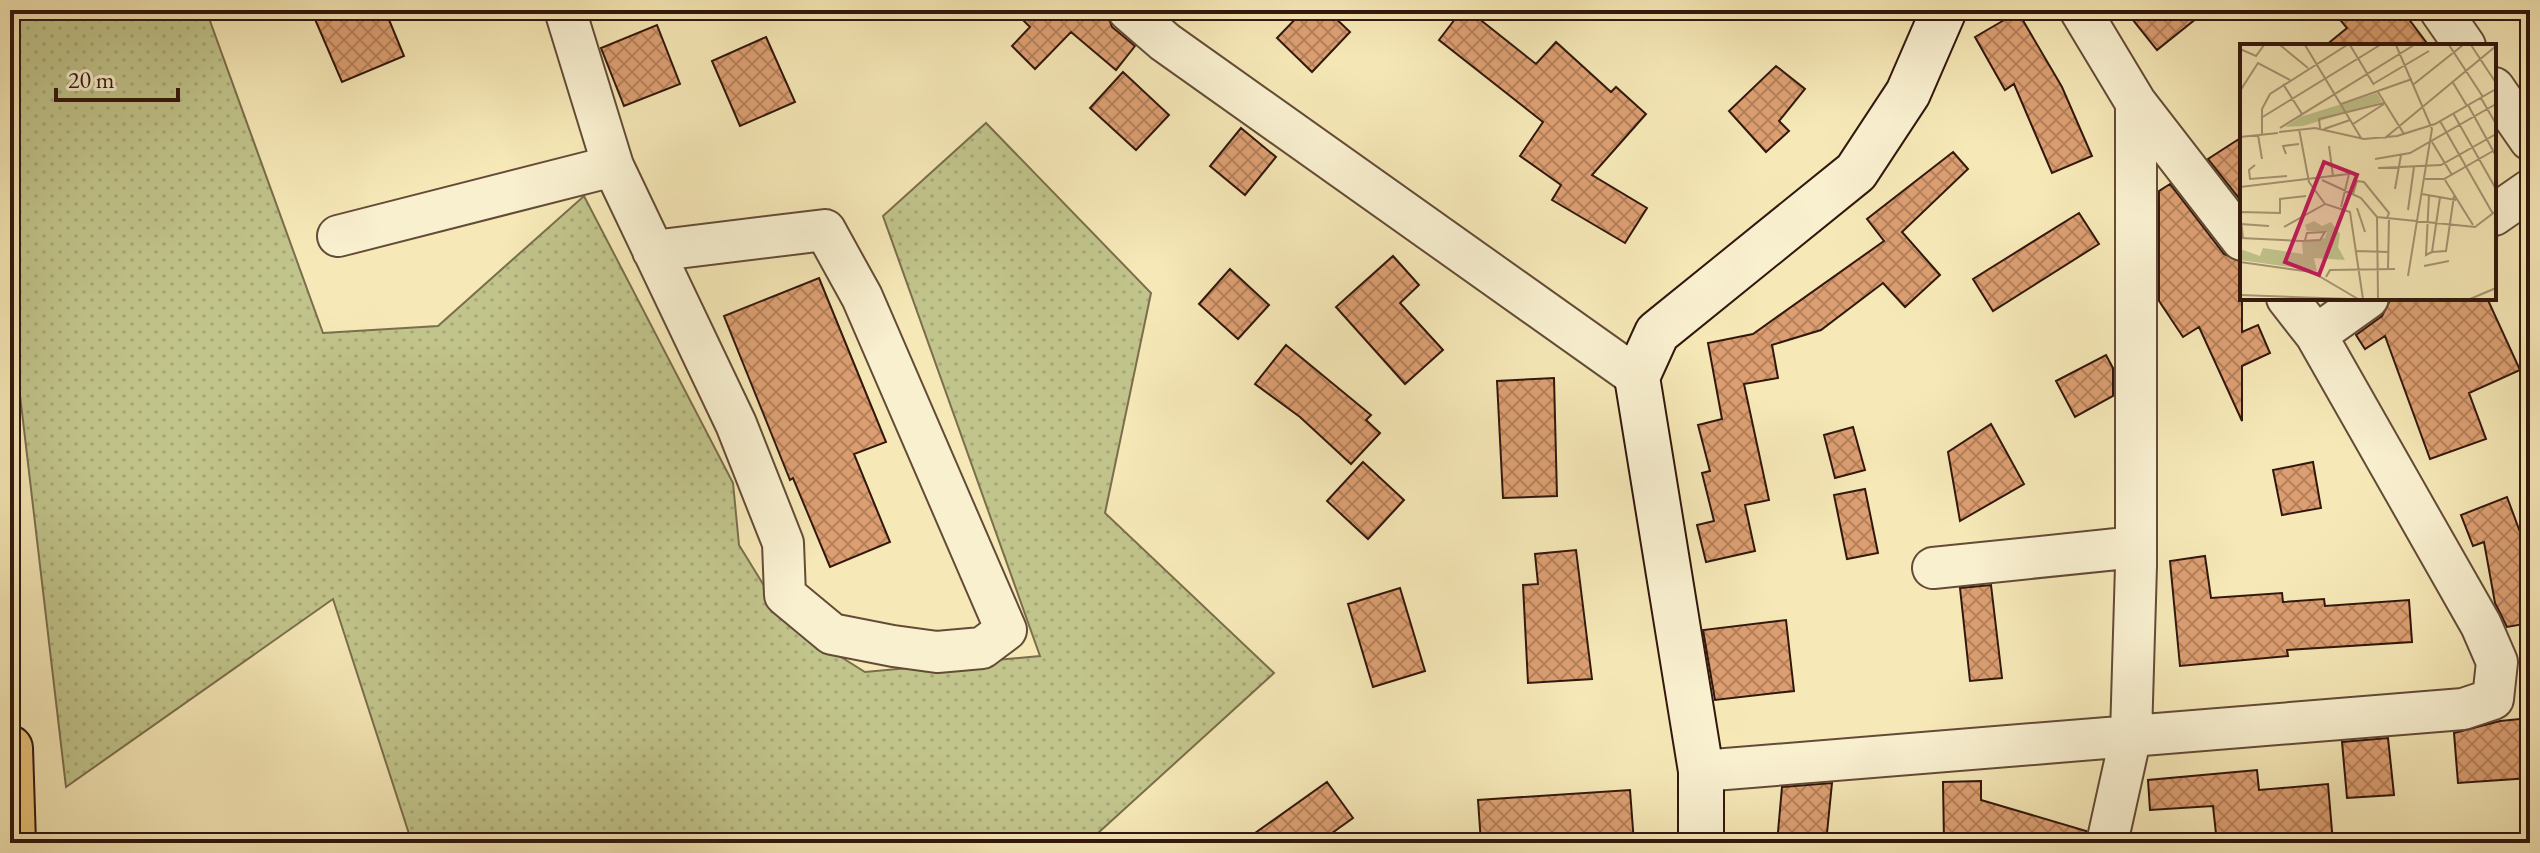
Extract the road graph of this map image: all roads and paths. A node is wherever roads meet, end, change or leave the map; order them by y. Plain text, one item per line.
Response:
1 (565, 10) edge
2 (1128, 10) edge
3 (1944, 10) edge
4 (2080, 10) edge
5 (2440, 10) edge
6 (2464, 44) edge
7 (2496, 91) edge
8 (2136, 103) junction
9 (2530, 140) edge
10 (613, 166) junction
11 (2530, 190) edge
12 (2496, 214) edge
13 (338, 236) dead end
14 (2240, 237) edge
15 (653, 251) junction
16 (2289, 300) edge
17 (2365, 300) edge
18 (2316, 335) junction
19 (1637, 377) junction
20 (2136, 547) junction
21 (1933, 568) dead end
22 (2131, 735) junction
23 (10, 748) edge
24 (1701, 771) junction
25 (13, 843) edge
26 (1701, 843) edge
27 (2107, 843) edge

1 - 10 street
2 - 19 street
3 - 19 street
4 - 8 street
5 - 6 street
7 - 9 street
8 - 14 street
8 - 20 street
10 - 13 street
10 - 15 street
11 - 12 street
15 - 15 street
16 - 18 street
17 - 18 street
18 - 22 street
19 - 24 street
20 - 21 street
20 - 22 street
22 - 24 street
22 - 27 street
23 - 25 main road
24 - 26 street

